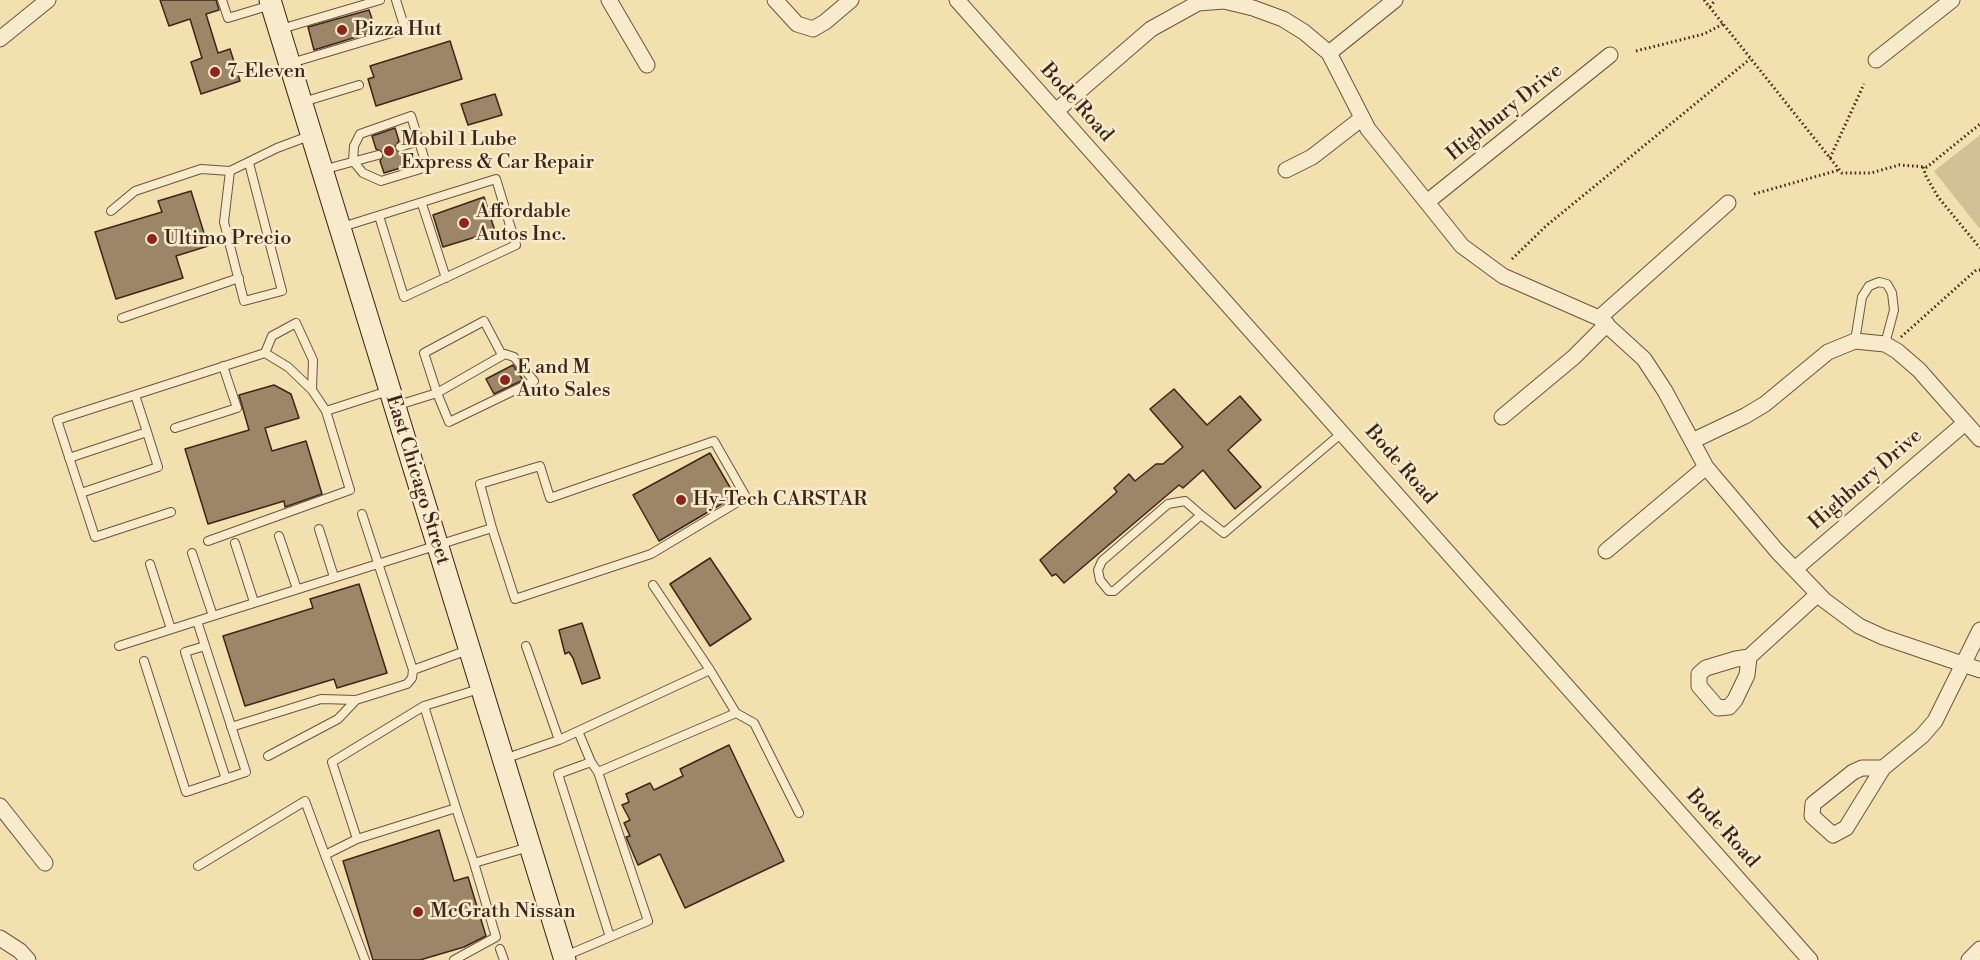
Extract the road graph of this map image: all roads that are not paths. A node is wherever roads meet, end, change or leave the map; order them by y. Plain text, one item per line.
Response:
1 (48, 0) edge
2 (222, 0) edge
3 (381, 0) edge
4 (396, 0) edge
5 (609, 0) edge
6 (776, 0) edge
7 (851, 0) edge
8 (957, 0) edge
9 (1395, 0) edge
10 (1952, 0) edge
11 (1198, 1) edge
12 (270, 3) edge
13 (279, 30) junction
14 (0, 39) edge
15 (1329, 53) junction
16 (1610, 56) dead end
17 (1876, 60) dead end
18 (289, 63) junction
19 (647, 65) dead end
20 (359, 85) dead end
21 (300, 103) junction
22 (1056, 111) junction
23 (1361, 119) junction
24 (310, 136) junction
25 (418, 141) junction
26 (400, 147) dead end
27 (378, 155) dead end
28 (353, 161) junction
29 (249, 164) junction
30 (321, 170) junction
31 (1286, 170) dead end
32 (230, 171) junction
33 (1427, 202) junction
34 (1728, 203) dead end
35 (422, 204) junction
36 (111, 211) dead end
37 (379, 216) junction
38 (338, 228) junction
39 (239, 278) junction
40 (446, 278) junction
41 (122, 318) dead end
42 (1603, 321) junction
43 (1855, 341) junction
44 (1885, 344) junction
45 (265, 352) junction
46 (502, 355) junction
47 (223, 366) junction
48 (312, 390) junction
49 (437, 393) junction
50 (135, 395) junction
51 (392, 398) junction
52 (326, 411) junction
53 (1502, 417) dead end
54 (1965, 423) junction
55 (175, 428) dead end
56 (147, 432) junction
57 (1343, 432) junction
58 (1980, 439) edge
59 (1692, 441) junction
60 (69, 458) junction
61 (1706, 467) junction
62 (81, 493) junction
63 (171, 512) dead end
64 (362, 514) dead end
65 (1201, 515) junction
66 (492, 528) junction
67 (319, 529) dead end
68 (279, 536) dead end
69 (208, 541) dead end
70 (236, 543) dead end
71 (438, 547) junction
72 (1606, 551) dead end
73 (192, 553) dead end
74 (378, 562) junction
75 (150, 564) dead end
76 (1795, 569) junction
77 (334, 577) junction
78 (653, 585) dead end
79 (297, 589) junction
80 (1818, 594) junction
81 (254, 602) junction
82 (213, 616) junction
83 (197, 621) junction
84 (171, 629) junction
85 (1980, 630) edge
86 (118, 646) dead end
87 (205, 646) junction
88 (526, 646) dead end
89 (469, 650) junction
90 (1749, 657) dead end
91 (144, 662) dead end
92 (1963, 663) junction
93 (413, 670) junction
94 (710, 670) junction
95 (1980, 670) edge
96 (482, 688) junction
97 (356, 700) junction
98 (424, 706) junction
99 (736, 713) junction
100 (231, 727) junction
101 (578, 731) junction
102 (559, 740) junction
103 (268, 756) dead end
104 (503, 759) junction
105 (591, 762) junction
106 (1883, 768) junction
107 (598, 772) junction
108 (226, 779) junction
109 (0, 806) edge
110 (456, 808) junction
111 (799, 813) dead end
112 (357, 839) junction
113 (530, 847) junction
114 (325, 855) junction
115 (45, 863) dead end
116 (474, 863) junction
117 (198, 866) dead end
118 (610, 937) junction
119 (0, 938) edge
120 (500, 949) dead end
121 (1980, 949) edge
122 (564, 958) edge
123 (28, 960) edge
124 (365, 960) edge
125 (454, 960) edge
126 (504, 960) edge
127 (1810, 960) edge
128 (1969, 960) edge

1 - 14 street
2 - 12 lane
3 - 13 lane
4 - 18 lane
5 - 19 street
6 - 7 street
8 - 22 street, Bode Road
9 - 15 street
10 - 17 street
11 - 15 street
11 - 22 street
12 - 13 main road, East Chicago Street
13 - 18 main road, East Chicago Street
15 - 23 street
16 - 33 street, Highbury Drive
18 - 21 main road, East Chicago Street
20 - 21 lane
21 - 24 main road, East Chicago Street
22 - 57 street, Bode Road
23 - 31 street
23 - 33 street
24 - 29 lane
24 - 30 main road, East Chicago Street
25 - 26 lane
25 - 28 lane
25 - 28 lane
27 - 28 lane
28 - 30 lane
29 - 32 lane
29 - 39 lane
30 - 38 main road, East Chicago Street
32 - 36 lane
32 - 39 lane
33 - 42 street
34 - 42 street
35 - 37 lane
35 - 40 lane
35 - 40 lane
37 - 38 lane
37 - 40 lane
38 - 51 main road, East Chicago Street
39 - 41 lane
42 - 53 street
42 - 59 street
43 - 44 street
43 - 44 lane
43 - 59 street
44 - 54 street
45 - 47 lane
45 - 48 lane
45 - 48 lane
46 - 49 lane
46 - 49 lane
46 - 49 lane
47 - 50 lane
47 - 55 lane
48 - 52 lane
49 - 51 lane
50 - 56 lane
50 - 60 lane
51 - 52 lane
51 - 71 main road, East Chicago Street
52 - 69 lane
54 - 58 street
54 - 76 street, Highbury Drive
56 - 60 lane
56 - 62 lane
57 - 65 lane
57 - 127 street, Bode Road
59 - 61 street
60 - 62 lane
61 - 72 street
61 - 76 street
62 - 63 lane
64 - 74 lane
65 - 65 lane
66 - 66 lane
66 - 71 lane
67 - 77 lane
68 - 79 lane
70 - 81 lane
71 - 74 lane
71 - 89 main road, East Chicago Street
73 - 82 lane
74 - 77 lane
74 - 93 lane
75 - 84 lane
76 - 80 street
77 - 79 lane
78 - 94 lane
79 - 81 lane
80 - 90 street
80 - 92 street
81 - 82 lane
82 - 83 lane
83 - 84 lane
83 - 87 lane
84 - 86 lane
85 - 92 street
87 - 100 lane
87 - 108 lane
88 - 102 lane
89 - 93 lane
89 - 96 main road, East Chicago Street
91 - 108 lane
92 - 95 street
92 - 106 street
93 - 97 lane
94 - 99 lane
94 - 101 lane
96 - 98 lane
96 - 104 main road, East Chicago Street
97 - 100 lane
97 - 103 lane
98 - 110 lane
98 - 112 lane
99 - 107 lane
99 - 111 lane
100 - 108 lane
101 - 102 lane
101 - 105 lane
102 - 104 lane
104 - 113 main road, East Chicago Street
105 - 107 lane
105 - 118 lane
106 - 106 street
107 - 118 lane
109 - 115 street
110 - 112 lane
110 - 116 lane
112 - 114 lane
113 - 116 lane
113 - 122 main road, East Chicago Street
114 - 117 lane
114 - 124 lane
116 - 125 lane
118 - 122 lane
119 - 123 street
120 - 126 lane
121 - 128 street

